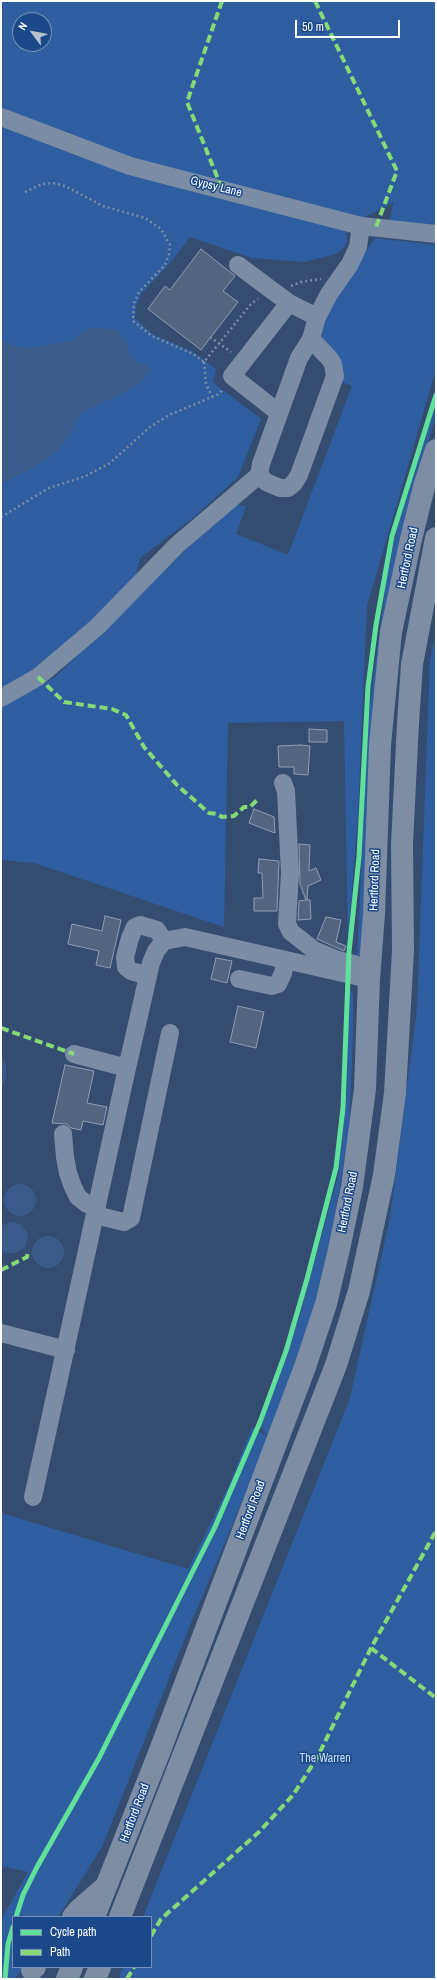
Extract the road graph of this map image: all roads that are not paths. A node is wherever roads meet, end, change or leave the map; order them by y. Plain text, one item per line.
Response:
1 (1, 117) edge
2 (360, 226) junction
3 (436, 234) edge
4 (238, 265) dead end
5 (281, 297) junction
6 (317, 318) junction
7 (311, 339) junction
8 (279, 413) junction
9 (436, 450) edge
10 (259, 475) junction
11 (436, 538) edge
12 (1, 698) edge
13 (283, 783) dead end
14 (164, 941) junction
15 (286, 960) junction
16 (370, 973) junction
17 (148, 976) junction
18 (239, 979) dead end
19 (170, 1033) dead end
20 (74, 1054) dead end
21 (126, 1068) junction
22 (64, 1134) dead end
23 (96, 1211) junction
24 (1, 1334) edge
25 (66, 1350) junction
26 (33, 1497) dead end
27 (107, 1886) junction
28 (75, 1916) edge
29 (94, 1916) edge
30 (120, 1916) edge
31 (72, 1968) edge
32 (100, 1968) edge
33 (67, 1979) edge
34 (95, 1979) edge

1 - 2 street, Gypsy Lane
2 - 3 street, Gypsy Lane
2 - 6 street
4 - 5 street
5 - 6 street
5 - 8 street
6 - 7 street
7 - 8 street
7 - 10 street
8 - 10 street
9 - 16 highway, Hertford Road
10 - 12 street
11 - 30 highway, Hertford Road
13 - 16 street
14 - 15 street
14 - 17 street
14 - 17 street
15 - 16 street
15 - 18 street
16 - 27 highway, Hertford Road
17 - 21 street
19 - 23 street
20 - 21 street
21 - 23 street
22 - 23 street
23 - 25 street
24 - 25 street
25 - 26 street
27 - 28 highway
27 - 29 highway, Hertford Road
31 - 33 highway
32 - 34 highway

